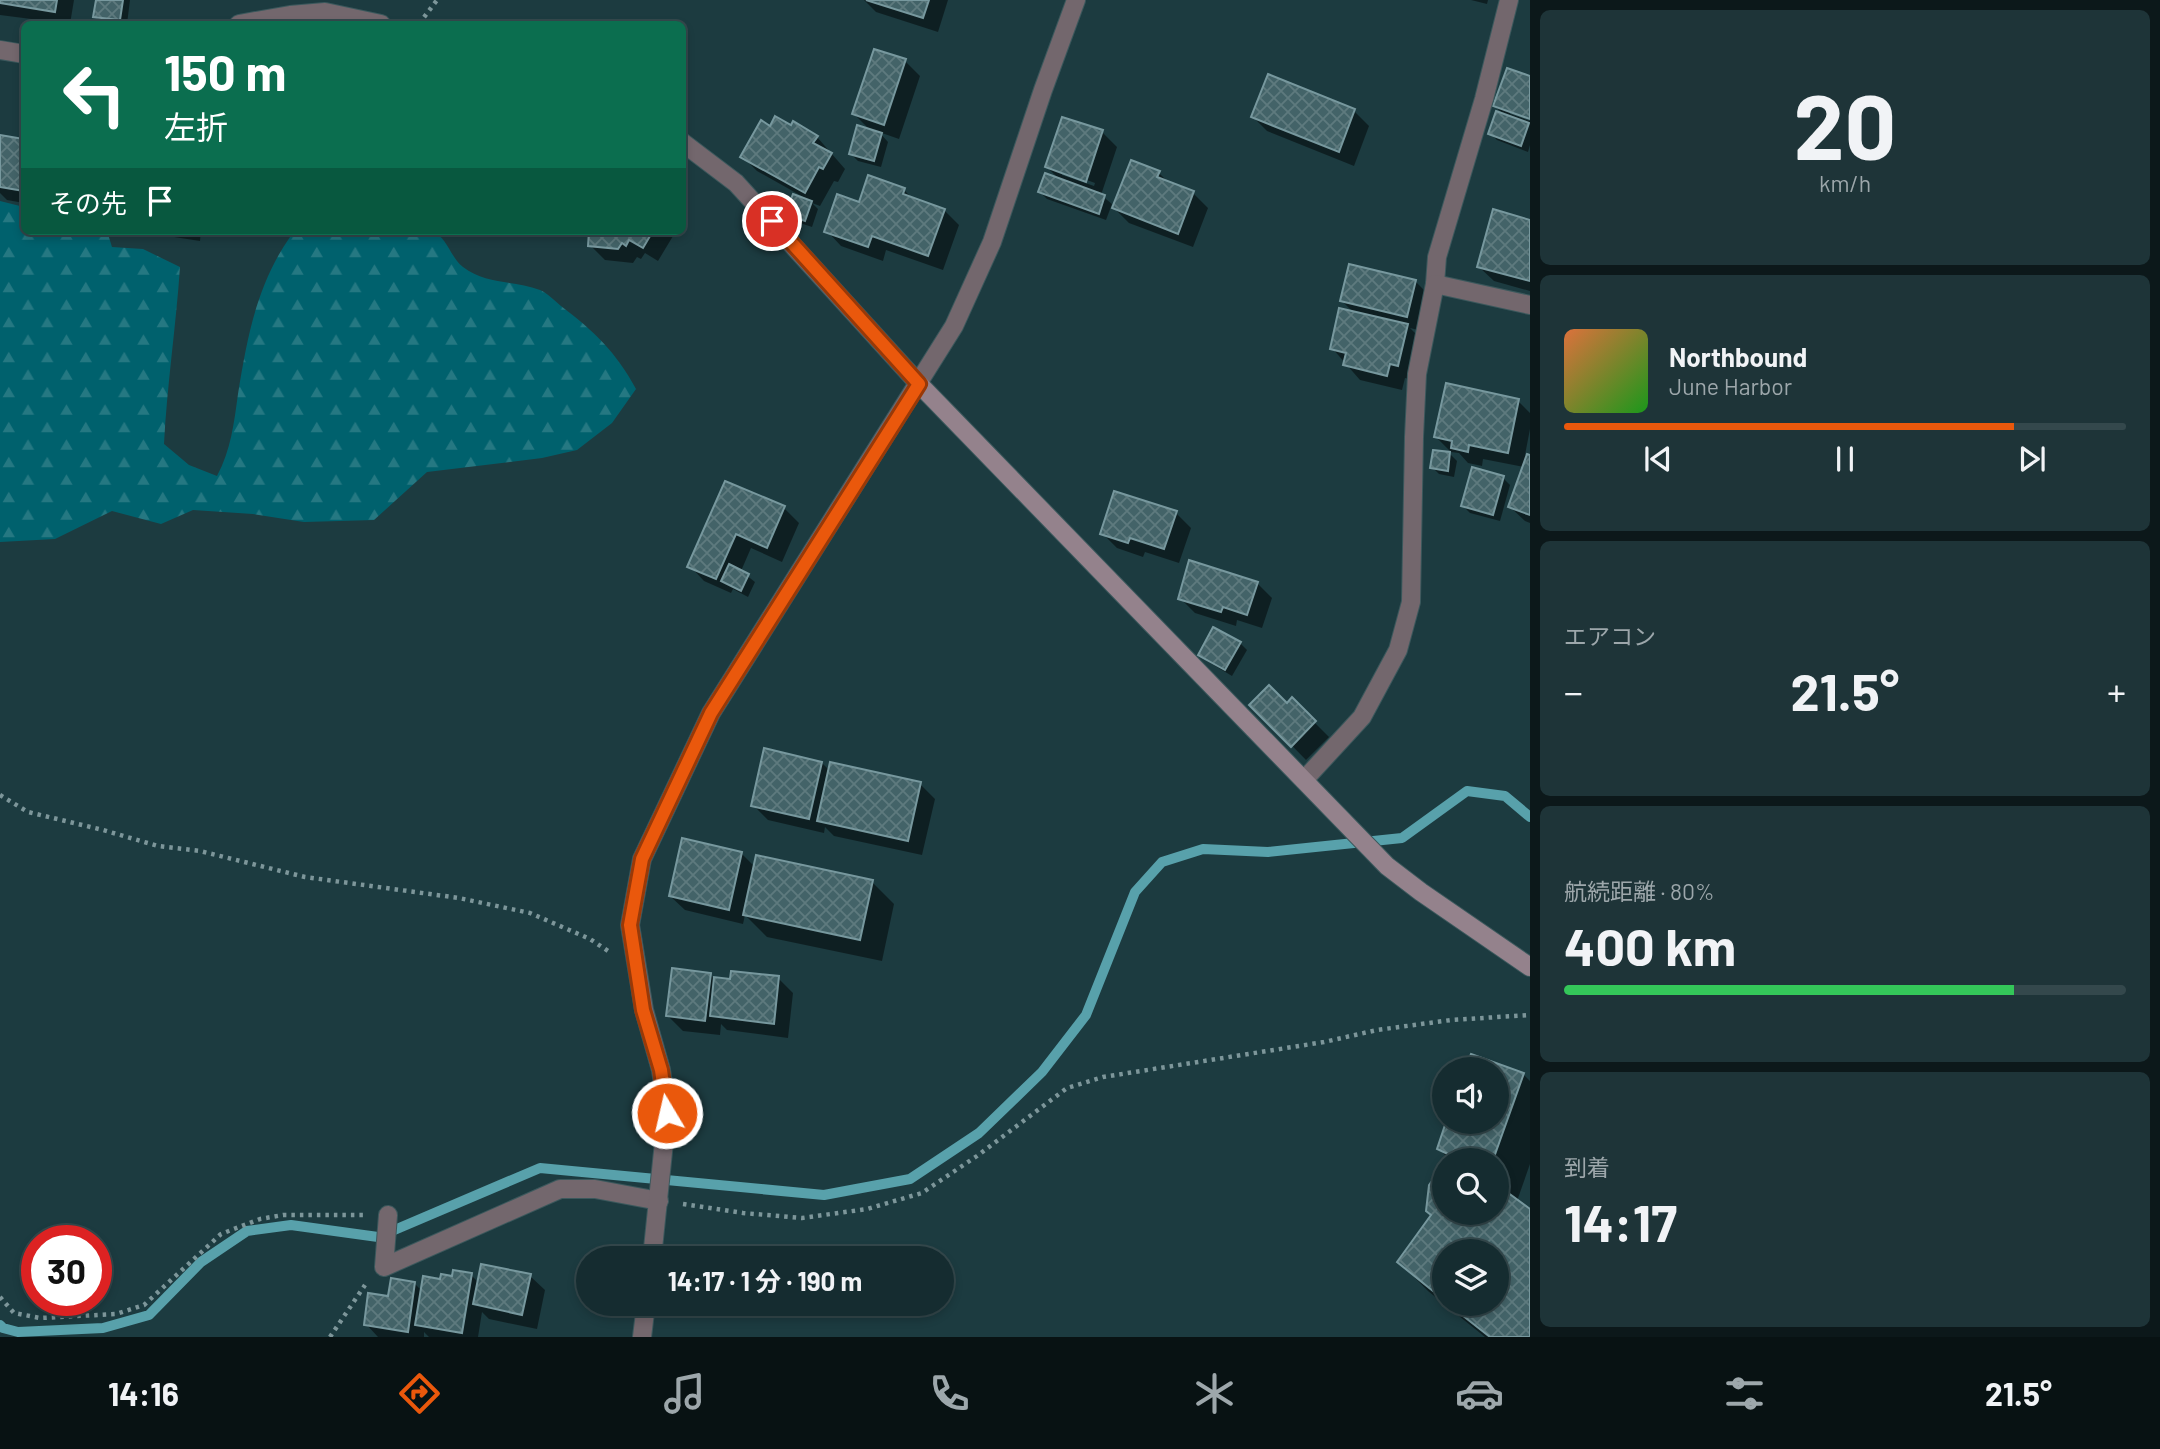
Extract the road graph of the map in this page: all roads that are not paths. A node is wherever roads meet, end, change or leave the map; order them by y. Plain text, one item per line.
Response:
1 (1076, 0) edge
2 (1509, 0) edge
3 (256, 21) edge
4 (367, 21) edge
5 (0, 50) edge
6 (21, 54) edge
7 (686, 145) edge
8 (1435, 284) junction
9 (1530, 305) edge
10 (919, 384) junction
11 (1304, 780) junction
12 (1530, 967) edge
13 (659, 1200) junction
14 (388, 1215) road end
15 (653, 1246) edge
16 (645, 1316) edge
17 (642, 1337) edge

1 - 10 street
2 - 8 street
3 - 4 street
5 - 6 street
7 - 10 street
8 - 9 street
8 - 11 street
10 - 11 street
10 - 13 street
11 - 12 street
13 - 14 street
13 - 15 street
16 - 17 street

